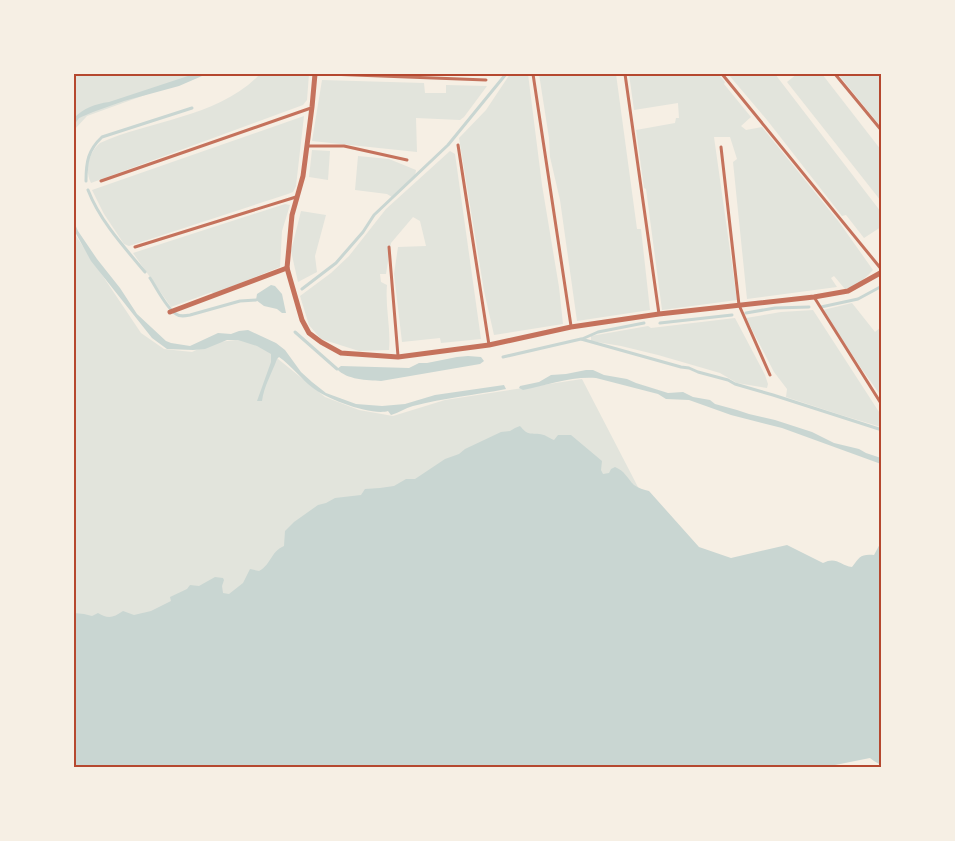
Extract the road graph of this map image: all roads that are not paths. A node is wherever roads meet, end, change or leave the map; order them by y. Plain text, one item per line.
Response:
1 (315, 74) edge
2 (328, 74) edge
3 (533, 74) edge
4 (625, 74) edge
5 (723, 74) edge
6 (834, 74) edge
7 (486, 80) dead end
8 (312, 107) junction
9 (882, 131) edge
10 (458, 145) dead end
11 (307, 146) junction
12 (721, 147) dead end
13 (407, 160) dead end
14 (101, 181) dead end
15 (296, 197) junction
16 (135, 247) dead end
17 (389, 247) dead end
18 (287, 268) junction
19 (882, 271) edge
20 (813, 297) junction
21 (739, 305) junction
22 (170, 312) dead end
23 (659, 314) junction
24 (571, 327) junction
25 (489, 345) junction
26 (398, 357) junction
27 (770, 375) dead end
28 (882, 405) edge

1 - 8 street
2 - 7 lane
3 - 24 lane
4 - 23 lane
5 - 19 lane
6 - 9 lane
8 - 11 street
8 - 14 lane
10 - 25 lane
11 - 13 lane
11 - 15 street
12 - 21 lane
15 - 16 lane
15 - 18 street
17 - 26 lane
18 - 22 street
18 - 26 street
19 - 20 street
20 - 21 street
20 - 28 lane
21 - 23 street
21 - 27 lane
23 - 24 street
24 - 25 street
25 - 26 street

